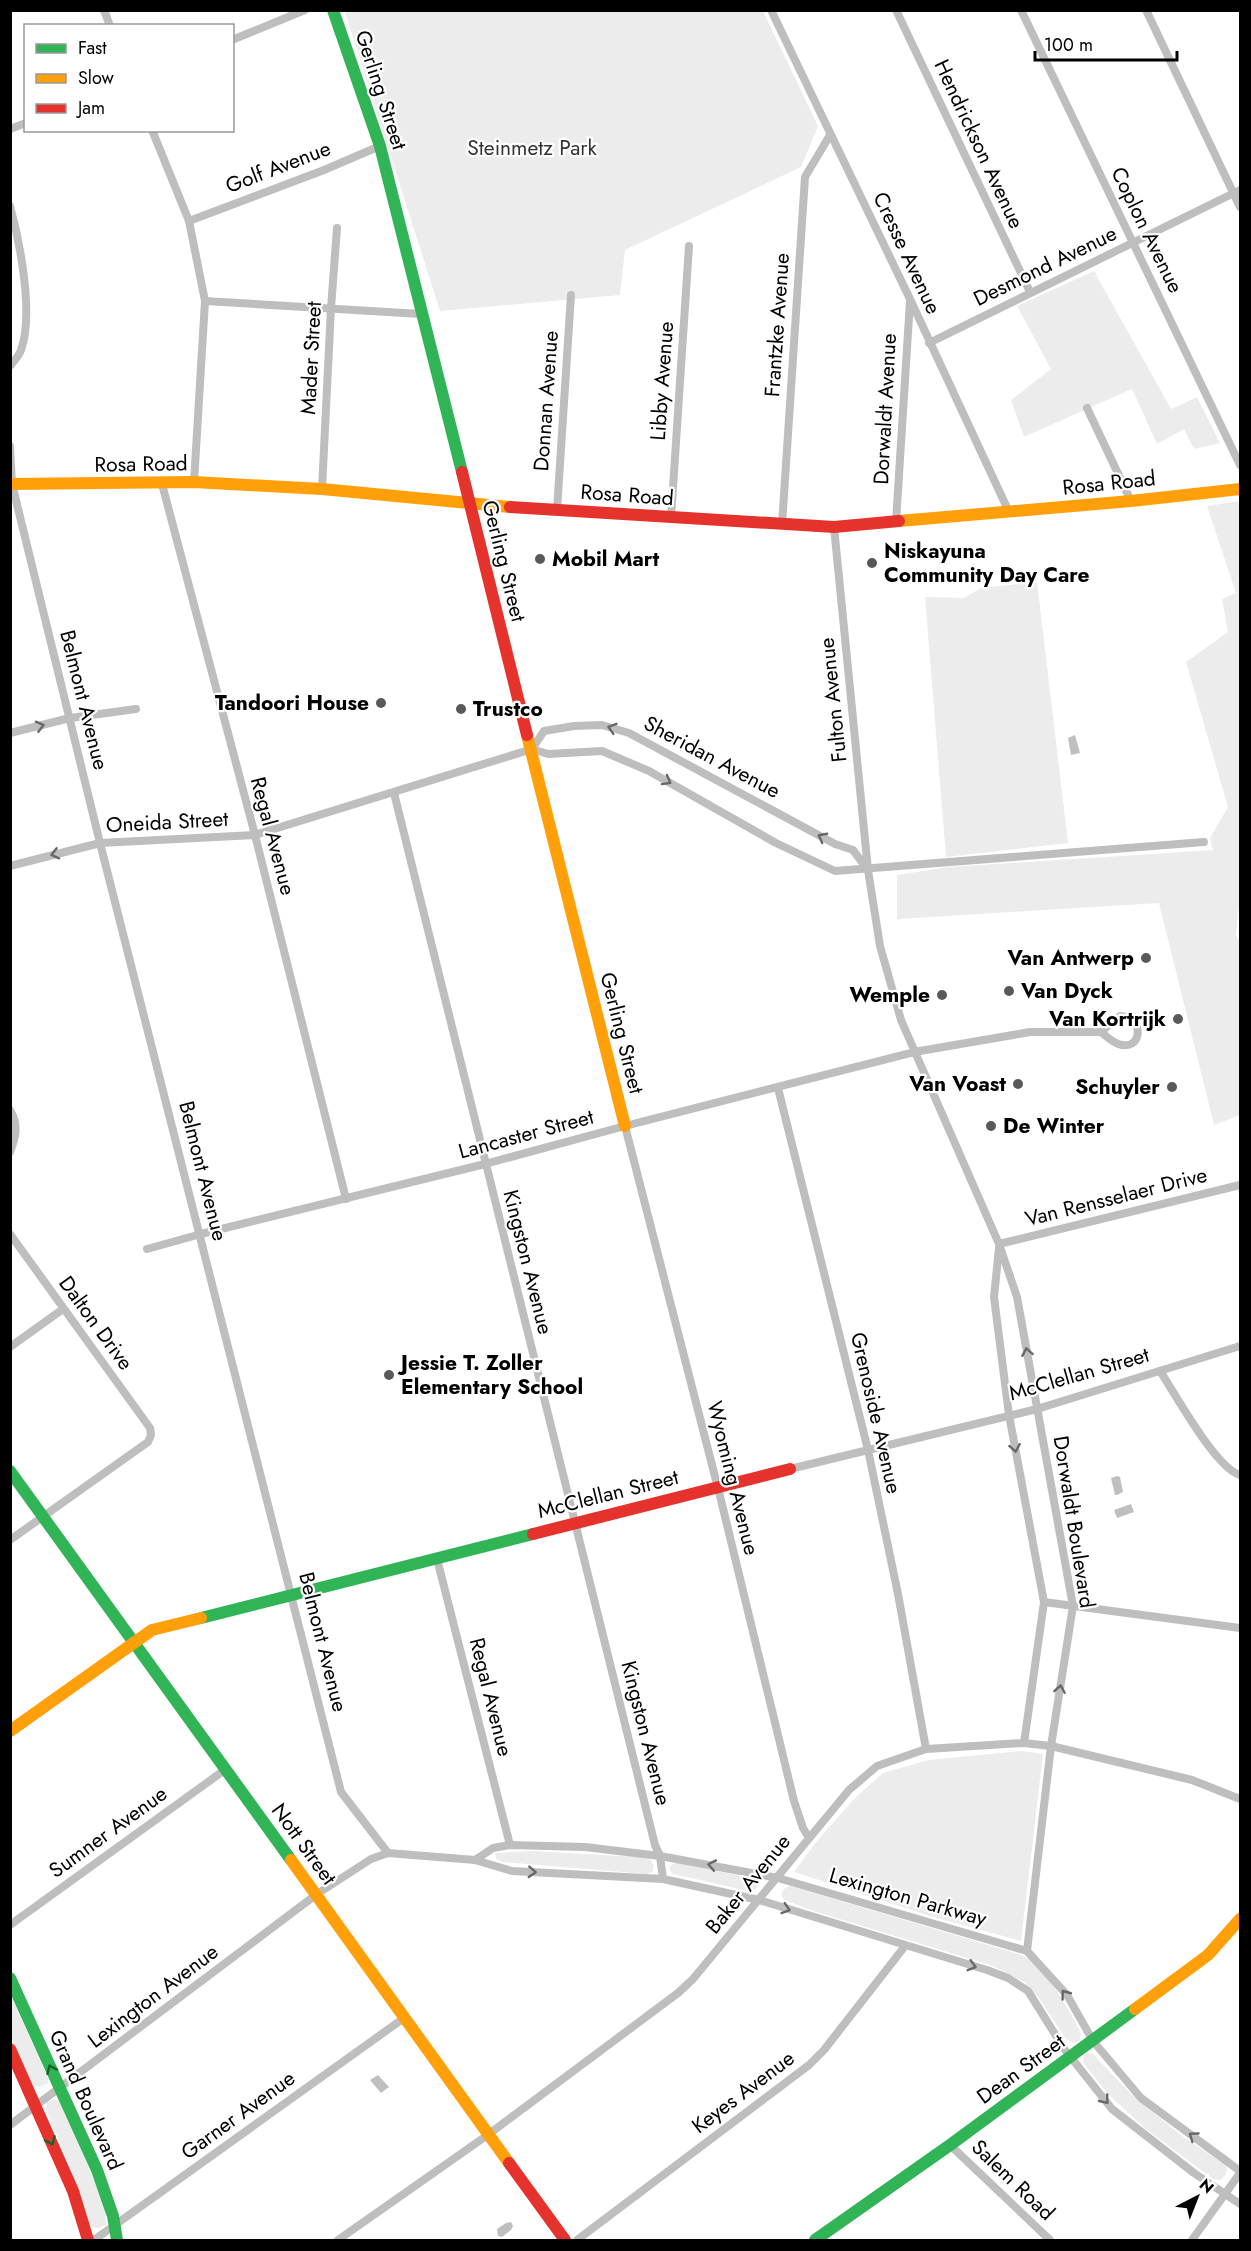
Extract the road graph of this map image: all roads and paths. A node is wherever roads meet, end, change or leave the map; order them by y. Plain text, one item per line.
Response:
1 (305, 10) edge
2 (333, 10) edge
3 (771, 10) edge
4 (896, 10) edge
5 (1022, 10) edge
6 (1146, 10) edge
7 (234, 39) edge
8 (153, 132) edge
9 (830, 135) junction
10 (380, 146) junction
11 (1237, 192) edge
12 (10, 206) edge
13 (1240, 207) edge
14 (189, 220) junction
15 (337, 228) dead end
16 (1133, 243) junction
17 (688, 246) dead end
18 (1030, 292) junction
19 (570, 295) dead end
20 (910, 299) junction
21 (206, 301) junction
22 (331, 308) junction
23 (422, 314) junction
24 (929, 343) junction
25 (10, 366) edge
26 (1087, 408) dead end
27 (10, 446) edge
28 (1240, 465) edge
29 (194, 482) junction
30 (11, 484) edge
31 (162, 484) junction
32 (322, 489) junction
33 (1240, 489) edge
34 (1131, 501) junction
35 (469, 504) junction
36 (557, 510) junction
37 (1009, 512) junction
38 (671, 518) junction
39 (896, 522) junction
40 (782, 525) junction
41 (834, 527) junction
42 (136, 709) dead end
43 (70, 718) junction
44 (10, 733) edge
45 (532, 749) junction
46 (393, 793) junction
47 (255, 835) junction
48 (1204, 842) dead end
49 (100, 843) junction
50 (10, 866) edge
51 (868, 870) junction
52 (1101, 1032) dead end
53 (914, 1052) junction
54 (778, 1088) junction
55 (10, 1110) edge
56 (626, 1126) junction
57 (10, 1152) edge
58 (485, 1164) junction
59 (1240, 1185) edge
60 (346, 1199) junction
61 (10, 1234) edge
62 (201, 1234) junction
63 (999, 1244) junction
64 (147, 1249) dead end
65 (63, 1309) junction
66 (1240, 1346) edge
67 (10, 1347) edge
68 (1160, 1371) junction
69 (1037, 1409) junction
70 (1009, 1415) junction
71 (868, 1450) junction
72 (790, 1469) joint
73 (10, 1471) edge
74 (1240, 1475) edge
75 (717, 1486) junction
76 (44, 1517) junction
77 (575, 1523) junction
78 (10, 1540) edge
79 (437, 1558) junction
80 (292, 1594) junction
81 (1044, 1602) junction
82 (1073, 1606) junction
83 (1240, 1628) edge
84 (134, 1642) junction
85 (10, 1731) edge
86 (1024, 1743) junction
87 (1051, 1746) junction
88 (926, 1749) junction
89 (226, 1769) junction
90 (1240, 1799) edge
91 (809, 1838) junction
92 (510, 1845) junction
93 (388, 1853) junction
94 (660, 1856) junction
95 (475, 1860) junction
96 (778, 1878) junction
97 (663, 1879) junction
98 (317, 1894) junction
99 (759, 1900) junction
100 (1240, 1919) edge
101 (10, 1925) edge
102 (905, 1946) junction
103 (1027, 1951) junction
104 (10, 1978) edge
105 (404, 2018) junction
106 (1093, 2041) junction
107 (10, 2049) edge
108 (1070, 2057) junction
109 (60, 2088) junction
110 (36, 2106) junction
111 (10, 2125) edge
112 (489, 2134) junction
113 (950, 2145) junction
114 (1240, 2172) edge
115 (1225, 2194) junction
116 (1240, 2204) edge
117 (114, 2226) junction
118 (1048, 2240) edge
119 (88, 2241) edge
120 (94, 2241) edge
121 (117, 2241) edge
122 (338, 2241) edge
123 (565, 2241) edge
124 (577, 2241) edge
125 (815, 2241) edge
126 (1192, 2241) edge

1 - 7 street
2 - 10 street, Gerling Street
3 - 9 street, Cresse Avenue
4 - 18 street, Hendrickson Avenue
5 - 16 street, Coplon Avenue
6 - 11 street
8 - 14 street
9 - 20 street, Cresse Avenue
9 - 40 street, Frantzke Avenue
10 - 14 street, Golf Avenue
10 - 23 street, Gerling Street
11 - 13 street
11 - 16 street, Desmond Avenue
12 - 25 street
14 - 21 street
15 - 22 street, Mader Street
16 - 18 street, Desmond Avenue
16 - 28 street, Coplon Avenue
17 - 38 street, Libby Avenue
18 - 24 street, Desmond Avenue
19 - 36 street, Donnan Avenue
20 - 24 street, Cresse Avenue
20 - 39 street, Dorwaldt Avenue
21 - 22 street
21 - 29 street
22 - 23 street
22 - 32 street, Mader Street
23 - 35 street, Gerling Street
24 - 37 street, Cresse Avenue
26 - 34 street
27 - 30 street, Belmont Avenue
29 - 31 street, Rosa Road
29 - 32 street, Rosa Road
30 - 31 street, Rosa Road
30 - 43 street, Belmont Avenue
31 - 47 street, Regal Avenue
32 - 35 street, Rosa Road
33 - 34 street, Rosa Road
34 - 37 street, Rosa Road
35 - 36 street, Rosa Road
35 - 45 street, Gerling Street
36 - 38 street, Rosa Road
37 - 39 street, Rosa Road
38 - 40 street, Rosa Road
39 - 41 street, Rosa Road
40 - 41 street, Rosa Road
41 - 51 street, Fulton Avenue
42 - 43 street
44 -> 43 street
43 - 49 street, Belmont Avenue
45 - 46 street, Sheridan Avenue
45 -> 51 street, Sheridan Avenue
51 -> 45 street, Sheridan Avenue
45 - 56 street, Gerling Street
46 - 47 street, Oneida Street
46 - 58 street, Kingston Avenue
47 - 49 street, Oneida Street
47 - 60 street, Regal Avenue
48 - 51 street, Sheridan Avenue
49 -> 50 street, Oneida Street
49 - 62 street, Belmont Avenue
51 - 53 street, Dorwaldt Boulevard
52 - 53 street, Lancaster Street
53 - 54 street, Lancaster Street
53 - 63 street, Dorwaldt Boulevard
54 - 56 street, Lancaster Street
54 - 71 street, Grenoside Avenue
55 - 57 street
56 - 58 street, Lancaster Street
56 - 75 street, Wyoming Avenue
58 - 60 street, Lancaster Street
58 - 77 street, Kingston Avenue
59 - 63 street, Van Rensselaer Drive
60 - 62 street, Lancaster Street
61 - 65 street, Dalton Drive
62 - 64 street, Lancaster Street
62 - 80 street, Belmont Avenue
69 -> 63 street, Dorwaldt Boulevard
63 - 70 street, Dorwaldt Boulevard
65 - 67 street
65 - 76 street, Dalton Drive
66 - 68 street, McClellan Street
68 - 69 street, McClellan Street
68 - 74 street
69 - 70 street, McClellan Street
69 - 82 street, Dorwaldt Boulevard
70 - 71 street, McClellan Street
70 -> 81 street, Dorwaldt Boulevard
71 - 72 street, McClellan Street
71 - 88 street, Grenoside Avenue
72 - 75 street, McClellan Street
73 - 76 street, Nott Street
75 - 77 street, McClellan Street
75 - 91 street, Wyoming Avenue
76 - 78 street
76 - 84 street, Nott Street
77 - 79 street, McClellan Street
77 - 94 street, Kingston Avenue
79 - 80 street, McClellan Street
79 - 92 street, Regal Avenue
80 - 84 street, McClellan Street
80 - 93 street, Belmont Avenue
81 - 82 street
81 - 86 street, Dorwaldt Boulevard
82 - 83 street
87 -> 82 street, Dorwaldt Boulevard
84 - 85 street, McClellan Street
84 - 89 street, Nott Street
86 - 87 street, Baker Avenue
86 - 88 street, Baker Avenue
87 - 90 street, Baker Avenue
87 - 103 street, Dorwaldt Boulevard
88 - 91 street, Baker Avenue
89 - 98 street, Nott Street
89 - 101 street, Sumner Avenue
91 - 96 street, Baker Avenue
92 - 94 street, Lexington Parkway
92 - 95 street, Lexington Parkway
93 - 95 street
93 - 98 street
96 -> 94 street, Lexington Parkway
94 - 97 street, Kingston Avenue
95 -> 97 street
96 - 99 street, Baker Avenue
96 - 103 street, Lexington Parkway
97 - 99 street
98 - 105 street, Nott Street
98 - 109 street, Lexington Avenue
99 -> 102 street
99 - 112 street, Baker Avenue
100 - 106 street, Dean Street
102 -> 108 street
102 - 124 street, Keyes Avenue
106 -> 103 street
109 -> 104 street, Grand Boulevard
105 - 112 street, Nott Street
105 - 117 street, Garner Avenue
106 - 108 street, Dean Street
114 -> 106 street
107 - 110 street
108 - 113 street, Dean Street
108 -> 115 street
109 - 110 street, Lexington Avenue
109 - 117 street, Grand Boulevard
110 - 111 street, Lexington Avenue
110 -> 119 street
112 - 122 street, Baker Avenue
112 - 123 street, Nott Street
113 - 118 street, Salem Road
113 - 125 street, Dean Street
114 - 115 street
115 - 116 street
115 - 126 street
117 - 120 street, Garner Avenue
117 - 121 street, Grand Boulevard

